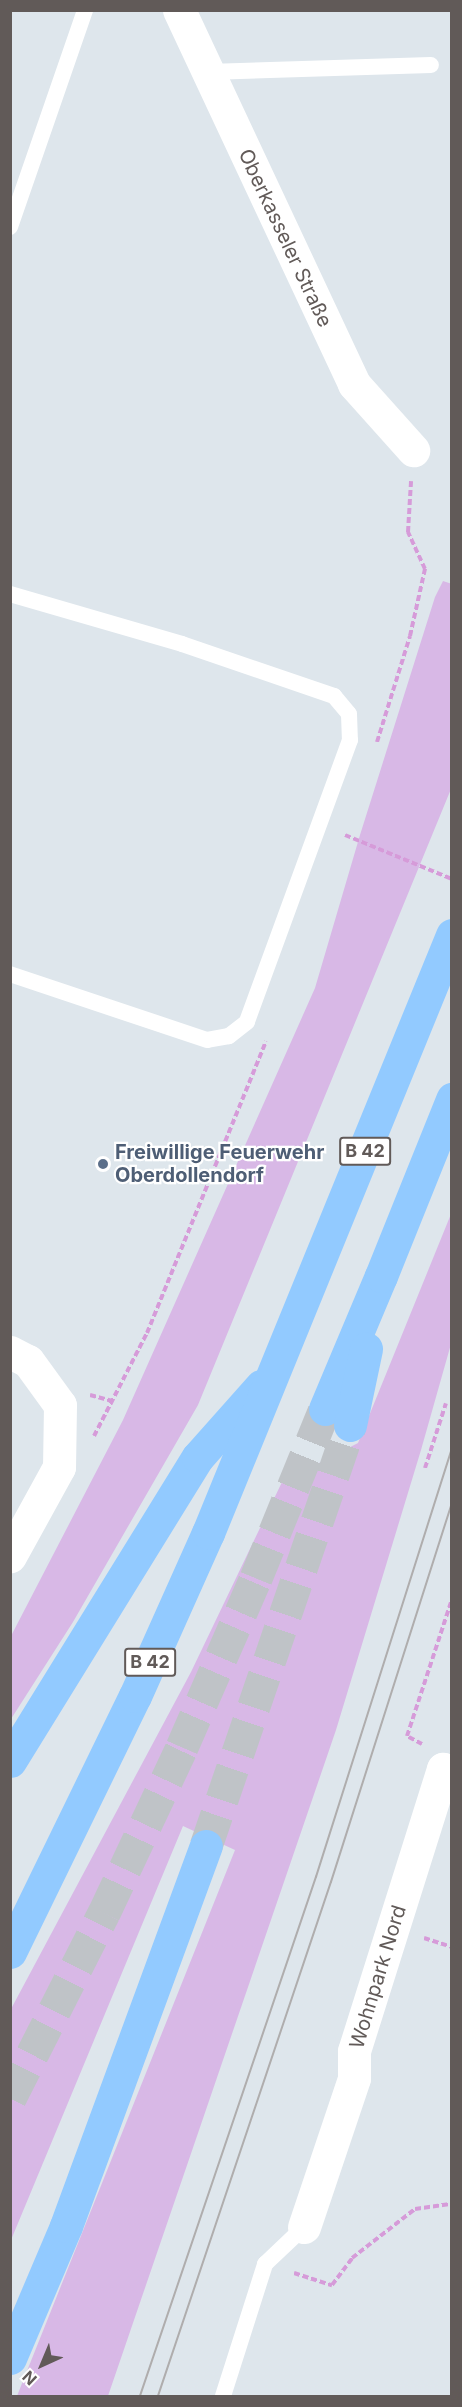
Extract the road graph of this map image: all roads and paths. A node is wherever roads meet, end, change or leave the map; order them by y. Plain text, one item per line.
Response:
1 (85, 10) edge
2 (179, 10) edge
3 (431, 65) dead end
4 (208, 72) junction
5 (10, 227) edge
6 (413, 450) dead end
7 (10, 594) edge
8 (345, 835) dead end
9 (452, 879) edge
10 (452, 935) edge
11 (10, 974) edge
12 (452, 1099) edge
13 (10, 1352) edge
14 (278, 1367) junction
15 (446, 1403) dead end
16 (337, 1417) tunnel mouth
17 (425, 1468) dead end
18 (10, 1556) edge
19 (452, 1599) edge
20 (10, 1761) edge
21 (447, 1770) edge
22 (206, 1846) tunnel mouth
23 (10, 1952) edge
24 (452, 2204) edge
25 (304, 2227) joint
26 (265, 2264) junction
27 (10, 2358) edge
28 (223, 2397) edge

1 - 5 lane
2 - 4 street, Oberkasseler Straße
3 - 4 lane
4 - 6 street, Oberkasseler Straße
7 - 11 lane
8 - 9 path
10 - 14 highway, B 42
12 - 16 highway
13 - 18 street
14 - 20 highway, B 42
14 - 23 highway, B 42
15 - 17 path
19 - 21 path
21 - 25 street, Wohnpark Nord
22 - 27 highway
24 - 26 path
25 - 26 lane
26 - 28 lane

